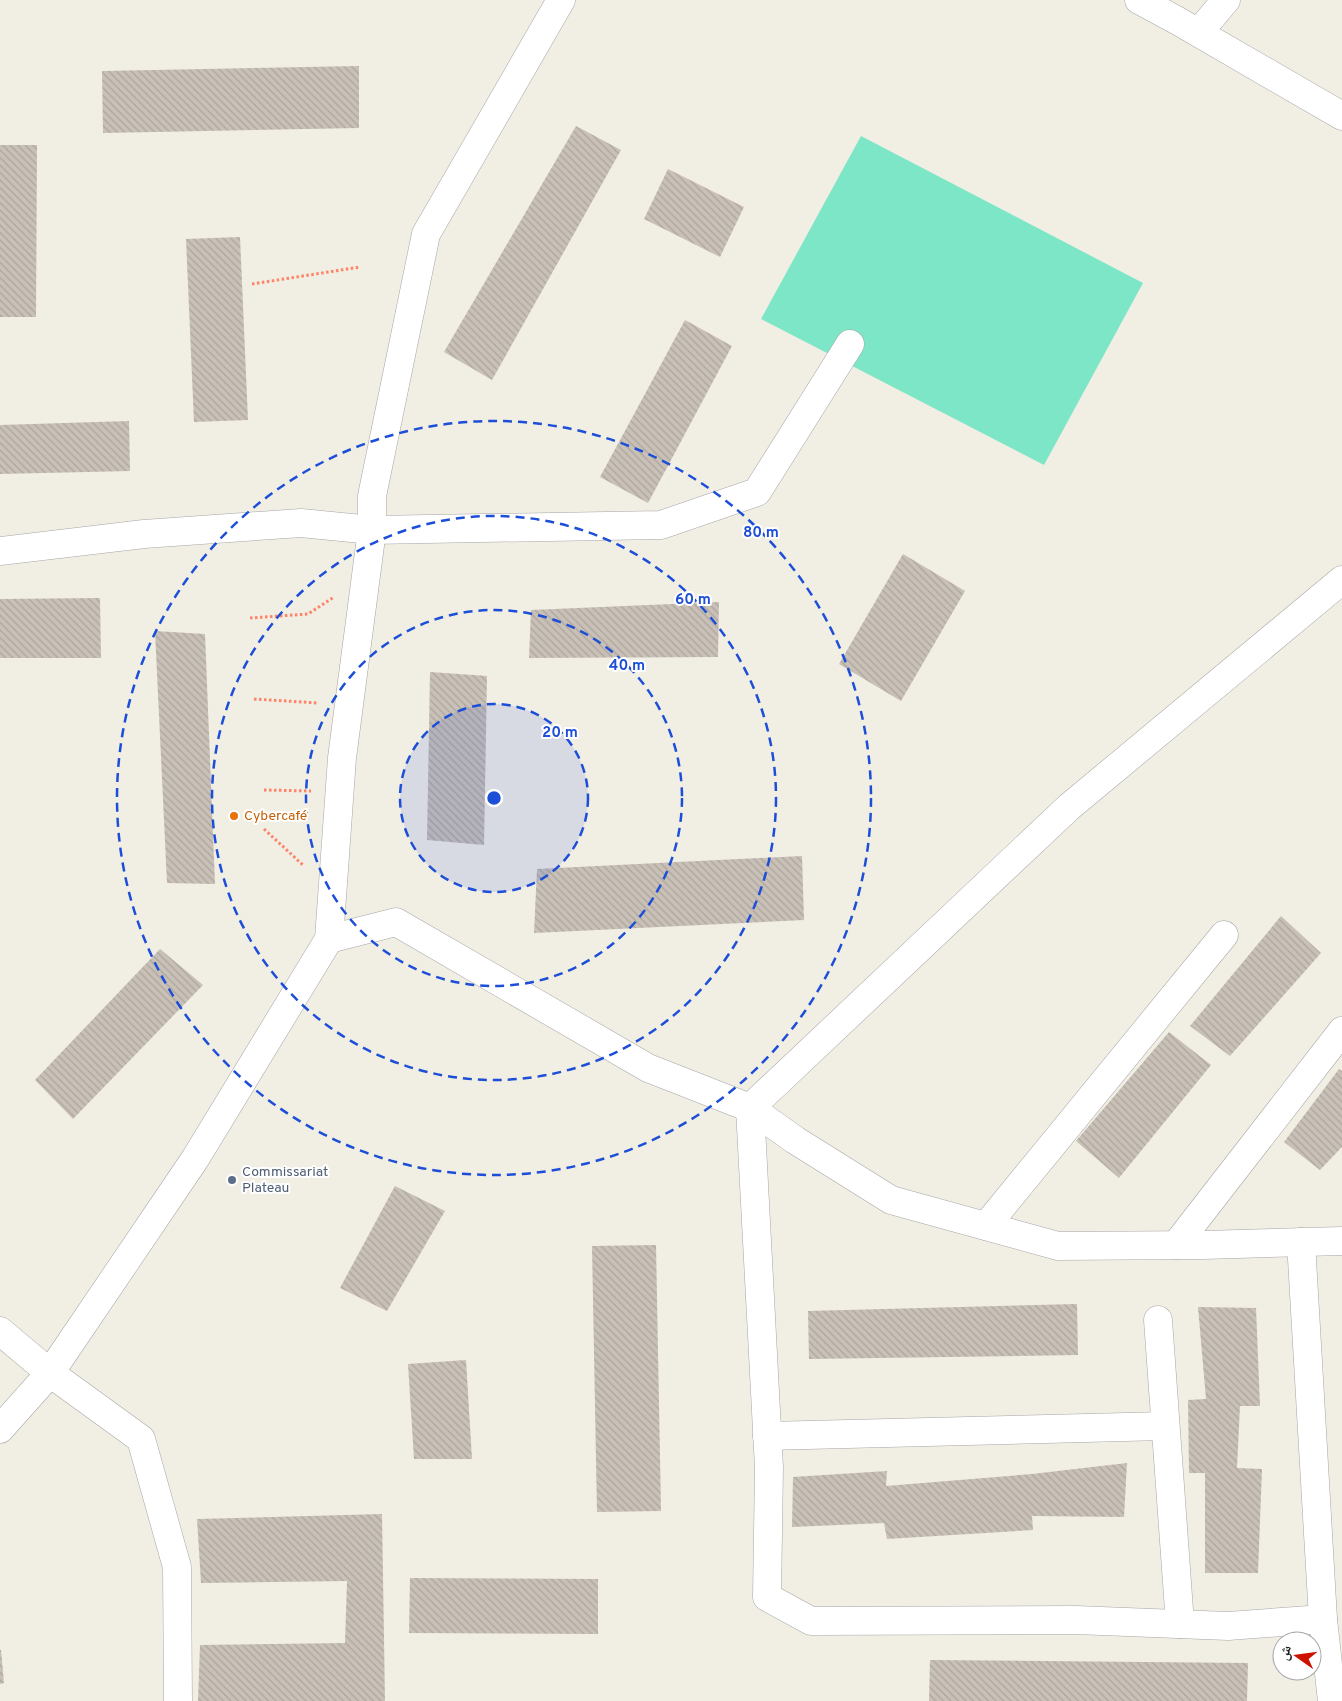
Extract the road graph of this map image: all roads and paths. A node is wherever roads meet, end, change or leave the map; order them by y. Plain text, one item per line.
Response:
1 (560, 0) edge
2 (1139, 0) edge
3 (1226, 0) edge
4 (1199, 32) junction
5 (1342, 116) edge
6 (360, 267) dead end
7 (252, 284) dead end
8 (850, 344) dead end
9 (372, 530) junction
10 (0, 551) edge
11 (366, 570) junction
12 (1342, 580) edge
13 (250, 618) dead end
14 (254, 699) dead end
15 (349, 703) junction
16 (264, 790) dead end
17 (339, 795) junction
18 (264, 829) dead end
19 (332, 893) junction
20 (1224, 935) dead end
21 (330, 939) junction
22 (1342, 1031) edge
23 (750, 1108) junction
24 (986, 1226) junction
25 (1342, 1241) edge
26 (1301, 1242) junction
27 (1176, 1245) junction
28 (1158, 1320) dead end
29 (0, 1331) edge
30 (50, 1373) junction
31 (1165, 1426) junction
32 (0, 1429) edge
33 (767, 1436) junction
34 (1324, 1619) junction
35 (1180, 1624) junction
36 (178, 1701) edge
37 (1332, 1701) edge

1 - 9 street
2 - 4 street
3 - 4 street
4 - 5 street
6 - 7 path
8 - 9 street
9 - 10 street
9 - 11 street
11 - 13 path
11 - 15 street
12 - 23 street
14 - 15 path
15 - 17 street
16 - 17 path
17 - 19 street
18 - 19 path
19 - 21 street
20 - 24 street
21 - 23 street
21 - 30 street
22 - 27 street
23 - 24 street
23 - 33 street
24 - 27 street
25 - 26 street
26 - 27 street
26 - 34 street
28 - 31 street
29 - 30 street
30 - 32 street
30 - 36 street
31 - 33 street
31 - 35 street
33 - 35 street
34 - 35 street
34 - 37 street

